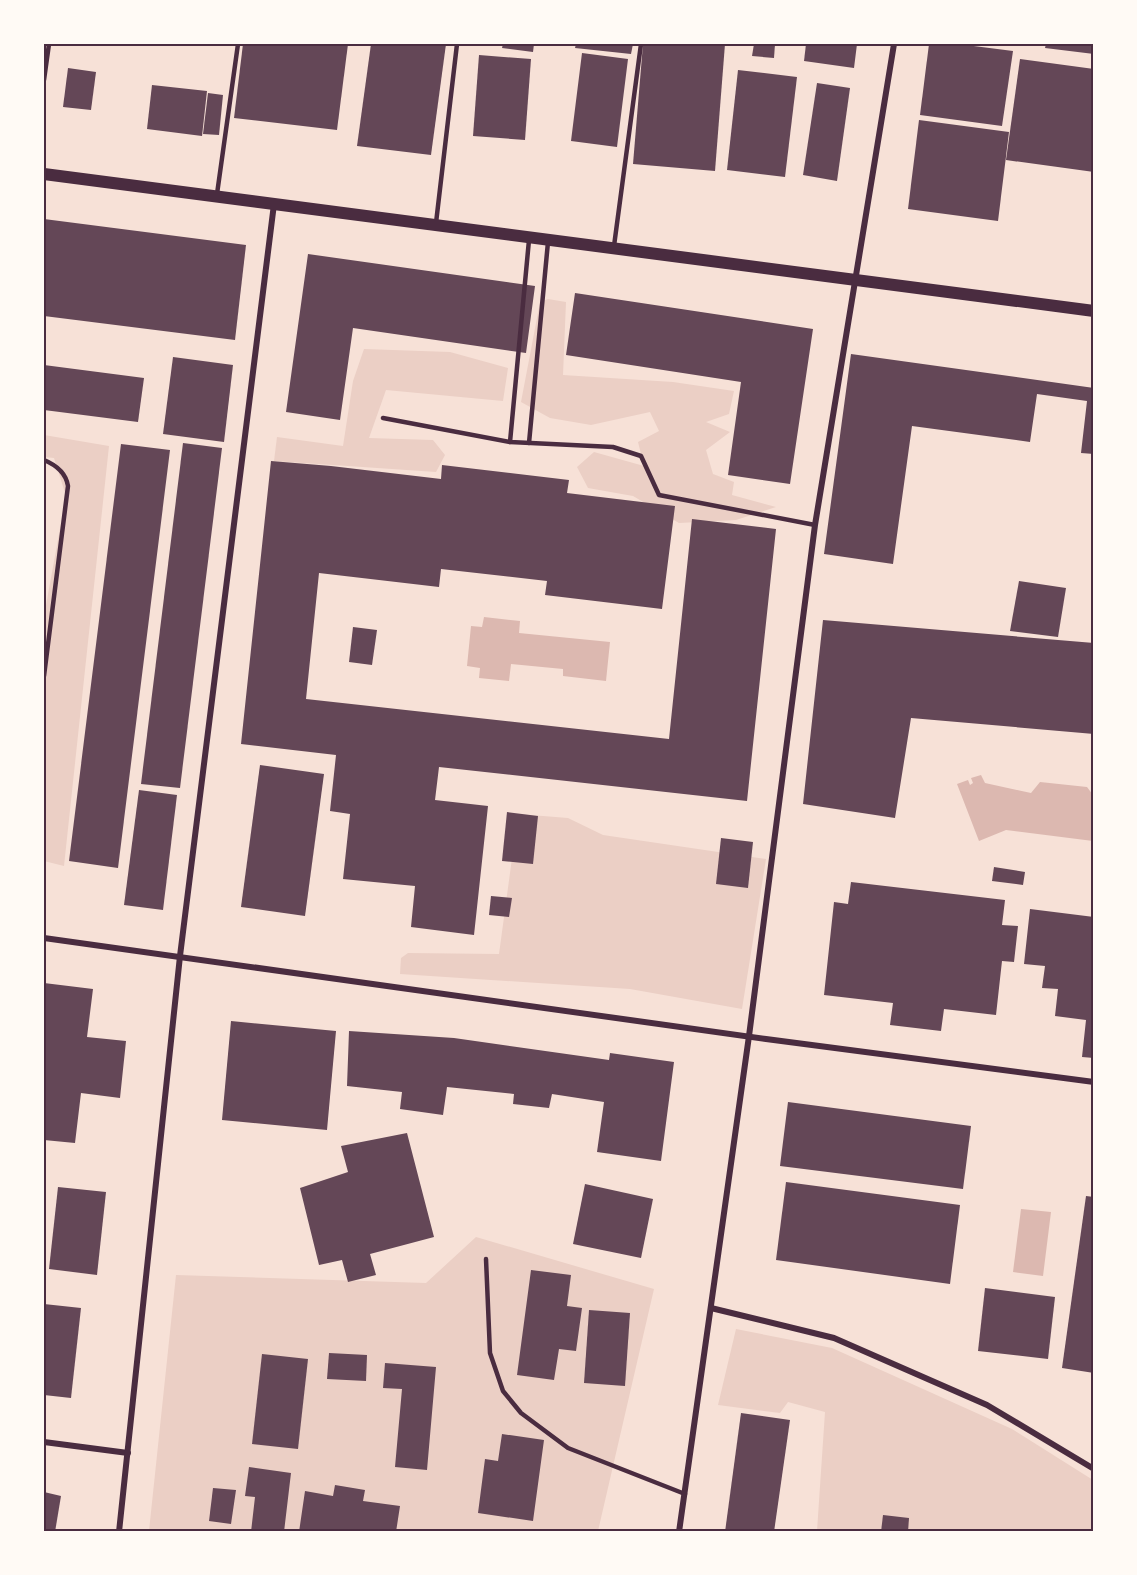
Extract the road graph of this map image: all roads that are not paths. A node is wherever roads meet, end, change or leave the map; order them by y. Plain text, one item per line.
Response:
1 (49, 44) edge
2 (238, 44) edge
3 (457, 44) edge
4 (641, 44) edge
5 (894, 44) edge
6 (44, 80) edge
7 (44, 174) edge
8 (217, 197) junction
9 (274, 204) junction
10 (436, 225) junction
11 (530, 237) junction
12 (548, 240) junction
13 (613, 248) junction
14 (856, 280) junction
15 (1094, 311) edge
16 (383, 418) dead end
17 (510, 442) junction
18 (529, 443) junction
19 (44, 460) edge
20 (815, 525) junction
21 (44, 676) edge
22 (44, 938) edge
23 (180, 956) junction
24 (749, 1036) junction
25 (1094, 1082) edge
26 (486, 1259) dead end
27 (711, 1308) junction
28 (44, 1442) edge
29 (128, 1453) junction
30 (1094, 1469) edge
31 (685, 1494) junction
32 (119, 1532) edge
33 (679, 1532) edge

1 - 6 lane
2 - 8 lane
3 - 10 lane
4 - 13 lane
5 - 14 street
7 - 8 main road
8 - 9 main road
9 - 10 main road
9 - 23 street
10 - 11 main road
11 - 12 main road
11 - 17 lane
12 - 13 main road
12 - 18 lane
13 - 14 main road
14 - 15 main road
14 - 20 street
16 - 17 lane
17 - 18 lane
18 - 20 lane
19 - 21 lane
20 - 24 street
22 - 23 street
23 - 24 street
23 - 29 street
24 - 25 street
24 - 27 street
26 - 31 lane
27 - 30 street
27 - 31 street
28 - 29 street
29 - 32 street
31 - 33 street

